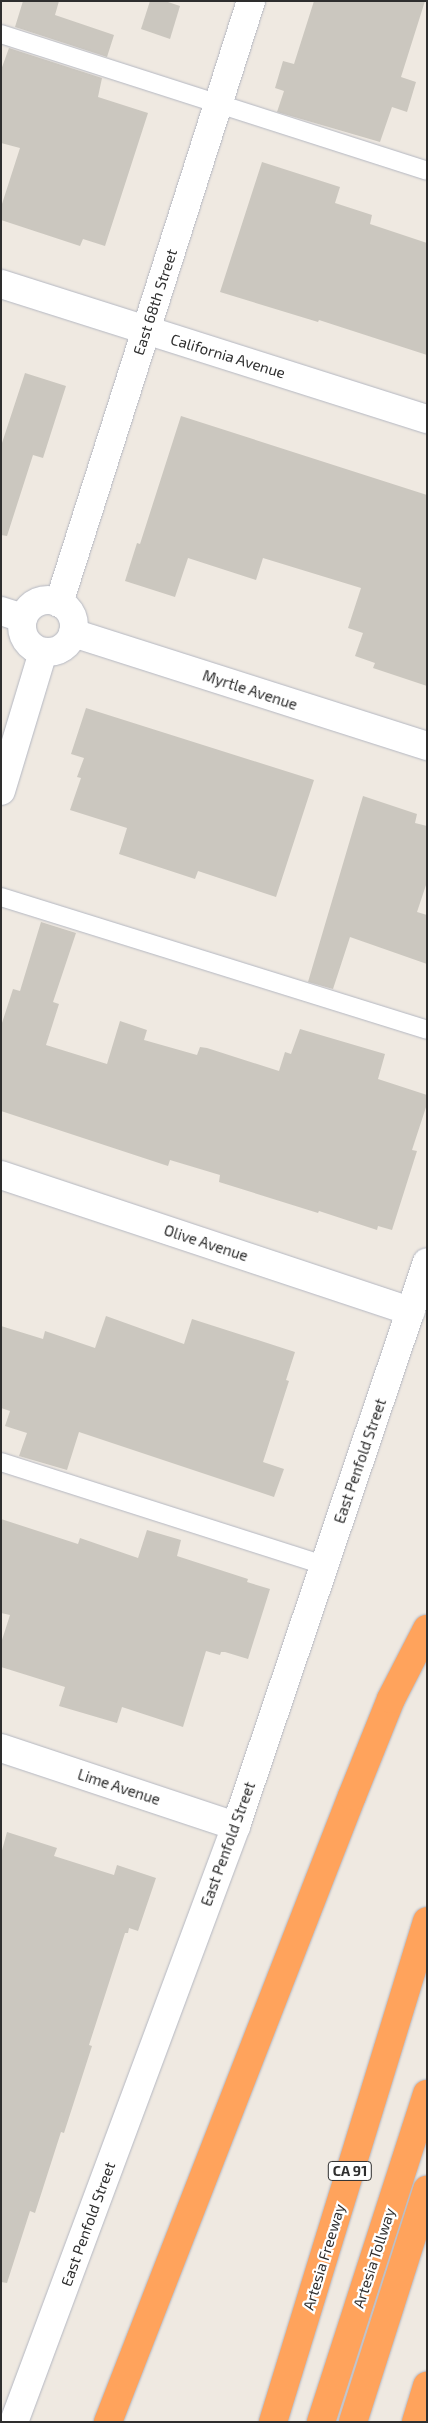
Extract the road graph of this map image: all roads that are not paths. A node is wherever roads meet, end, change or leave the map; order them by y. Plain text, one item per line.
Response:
1 (251, 1) edge
2 (1, 34) edge
3 (219, 102) junction
4 (427, 171) edge
5 (1, 284) edge
6 (146, 330) junction
7 (427, 419) edge
8 (59, 603) junction
9 (12, 614) edge
10 (73, 633) junction
11 (43, 652) junction
12 (427, 746) edge
13 (1, 791) edge
14 (1, 897) edge
15 (427, 1030) edge
16 (1, 1175) edge
17 (427, 1262) edge
18 (411, 1311) junction
19 (1, 1462) edge
20 (324, 1565) junction
21 (427, 1629) edge
22 (1, 1748) edge
23 (236, 1826) junction
24 (427, 1921) edge
25 (427, 2094) edge
26 (427, 2190) edge
27 (427, 2386) edge
28 (14, 2422) edge
29 (108, 2422) edge
30 (273, 2422) edge
31 (321, 2422) edge
32 (353, 2422) edge
33 (416, 2422) edge

1 - 3 street, East 68th Street
2 - 3 lane
3 - 4 lane
3 - 6 street, East 68th Street
5 - 6 street, California Avenue
6 - 7 street, California Avenue
6 - 8 street, East 68th Street
8 - 9 street
8 - 10 street
9 - 11 street
10 - 11 street
10 - 12 street, Myrtle Avenue
11 - 13 street
14 - 15 lane
16 - 18 street, Olive Avenue
17 - 18 street, East Penfold Street
18 - 20 street, East Penfold Street
19 - 20 lane
20 - 23 street, East Penfold Street
21 - 29 highway
22 - 23 street, Lime Avenue
23 - 28 street, East Penfold Street
24 - 30 highway, Artesia Freeway / CA 91
25 - 31 highway, Artesia Tollway
26 - 32 highway, Artesia Tollway
27 - 33 highway

